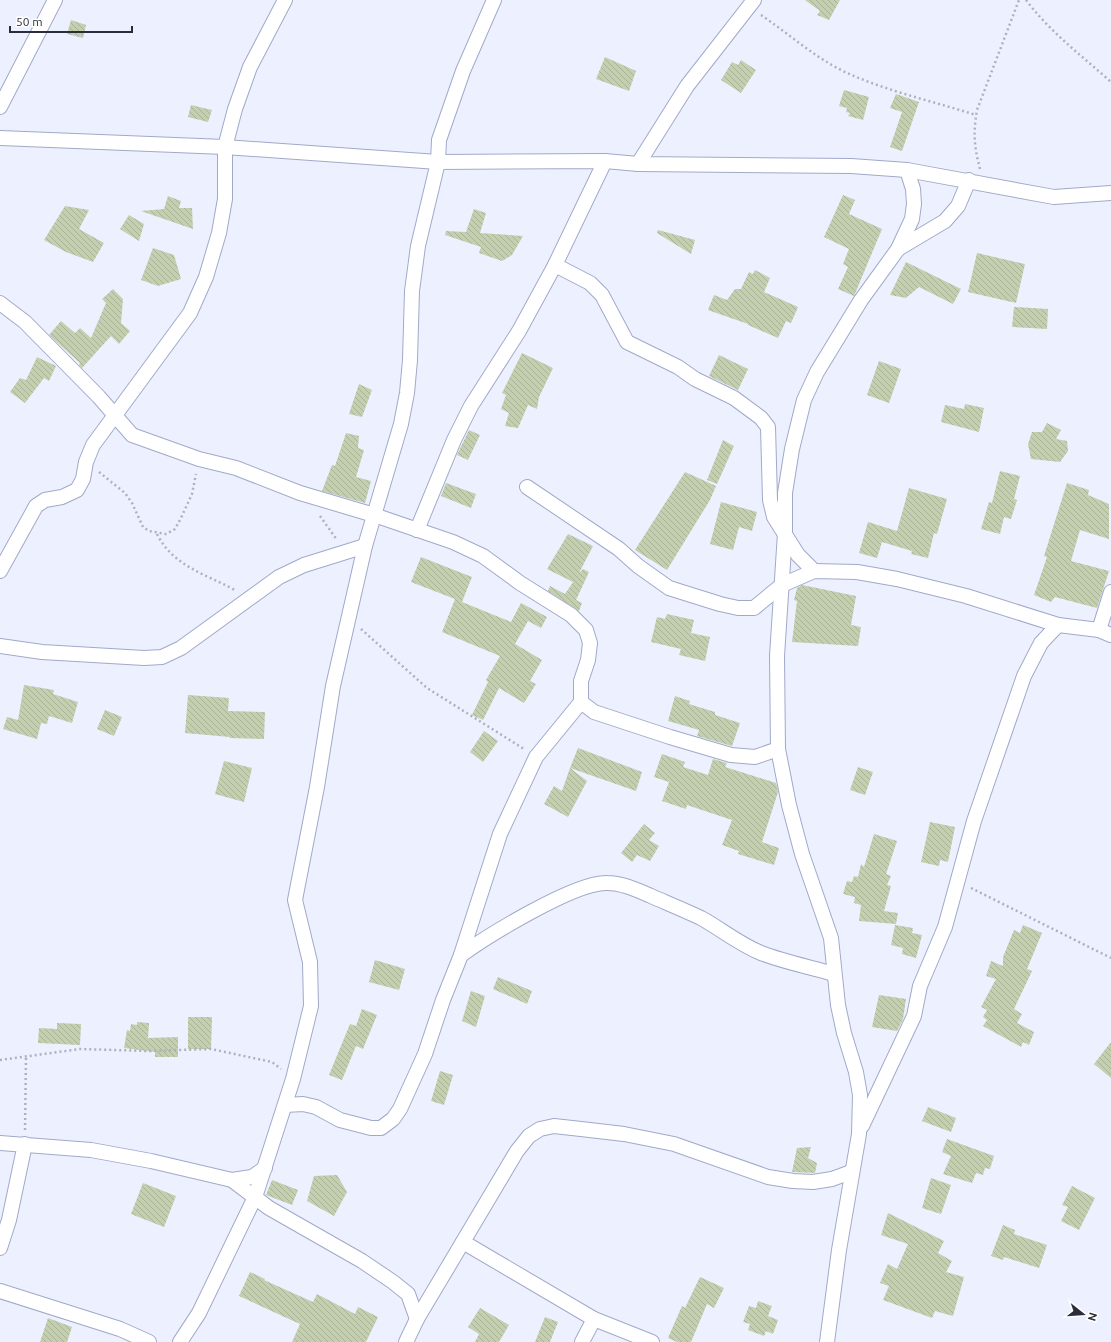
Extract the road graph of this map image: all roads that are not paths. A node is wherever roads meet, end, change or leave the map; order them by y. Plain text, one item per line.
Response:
1 (55, 0) edge
2 (285, 0) edge
3 (494, 0) edge
4 (751, 4) edge
5 (0, 107) edge
6 (0, 138) edge
7 (225, 147) junction
8 (605, 161) junction
9 (438, 162) junction
10 (638, 164) junction
11 (906, 170) junction
12 (969, 180) junction
13 (1111, 193) edge
14 (898, 249) junction
15 (554, 265) junction
16 (0, 303) edge
17 (116, 416) junction
18 (527, 487) dead end
19 (374, 515) junction
20 (417, 530) junction
21 (785, 533) junction
22 (365, 546) junction
23 (0, 571) edge
24 (814, 571) junction
25 (782, 585) junction
26 (1111, 592) edge
27 (1058, 625) junction
28 (1105, 632) edge
29 (0, 646) edge
30 (581, 702) junction
31 (778, 749) junction
32 (461, 955) junction
33 (834, 974) junction
34 (285, 1105) junction
35 (858, 1134) junction
36 (0, 1143) edge
37 (25, 1144) junction
38 (265, 1168) junction
39 (851, 1172) junction
40 (232, 1180) junction
41 (255, 1197) junction
42 (463, 1242) junction
43 (0, 1248) edge
44 (0, 1291) edge
45 (417, 1319) junction
46 (594, 1320) junction
47 (149, 1342) edge
48 (180, 1342) edge
49 (406, 1342) edge
50 (582, 1342) edge
51 (652, 1342) edge
52 (827, 1342) edge

1 - 5 street
2 - 7 street
3 - 9 street
4 - 10 street
6 - 7 street
7 - 9 street
7 - 17 street
8 - 9 street
8 - 10 street
8 - 15 street
9 - 19 street
10 - 11 street
11 - 12 street
11 - 14 street
12 - 13 street
12 - 14 street
14 - 21 street
15 - 20 street
15 - 21 street
16 - 17 street
17 - 19 street
17 - 23 street
18 - 25 street
19 - 20 street
19 - 22 street
20 - 30 street
21 - 24 street
21 - 25 street
22 - 29 street
22 - 34 street
24 - 25 street
24 - 27 street
25 - 31 street
26 - 28 street
27 - 28 street
27 - 35 street
30 - 31 street
30 - 32 street
31 - 33 street
32 - 33 street
32 - 34 street
33 - 35 street
34 - 38 street
35 - 39 street
36 - 37 street
37 - 40 street
37 - 43 street
38 - 40 street
38 - 41 street
39 - 42 street
39 - 52 street
40 - 41 street
41 - 45 street
41 - 48 street
42 - 45 street
42 - 46 street
44 - 47 street
45 - 49 street
46 - 50 street
46 - 51 street

